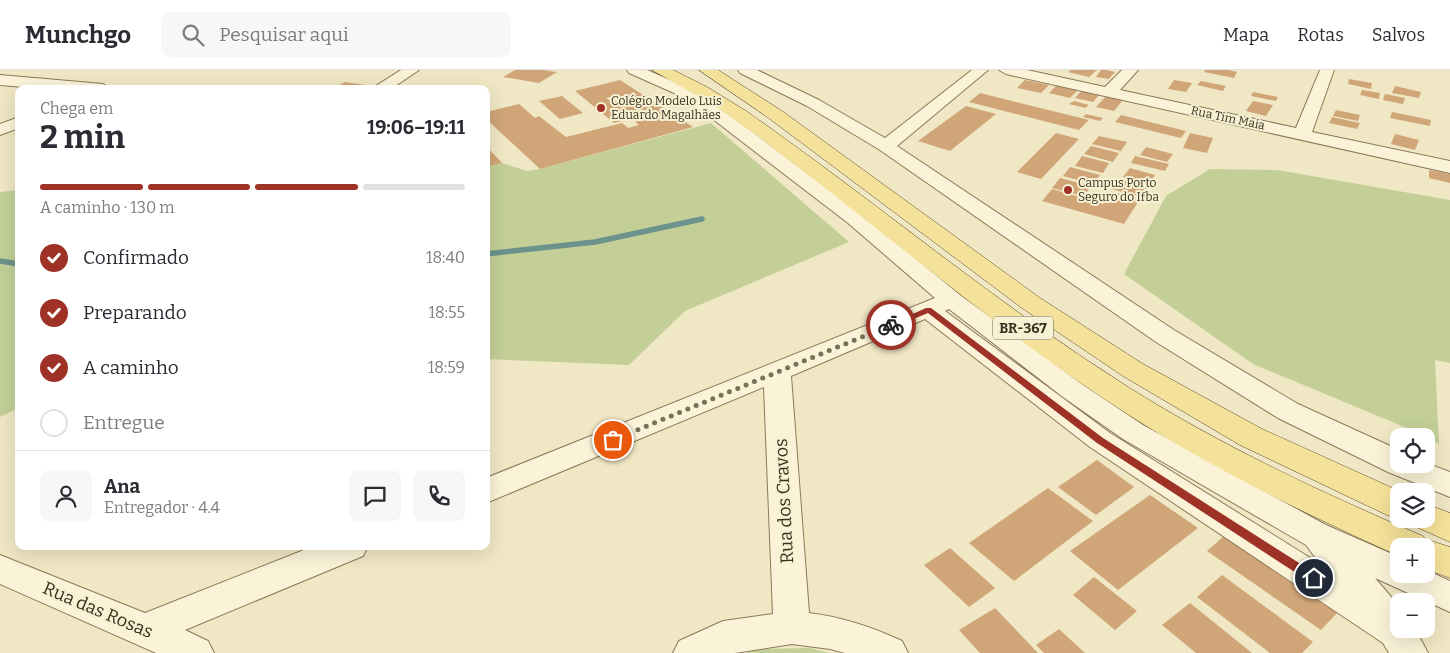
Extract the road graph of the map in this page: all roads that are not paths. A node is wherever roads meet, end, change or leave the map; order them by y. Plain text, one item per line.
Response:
1 (412, 70) edge
2 (634, 70) edge
3 (660, 70) edge
4 (707, 70) edge
5 (745, 70) edge
6 (960, 70) edge
7 (982, 70) edge
8 (1006, 70) edge
9 (1131, 70) edge
10 (1327, 70) edge
11 (0, 80) edge
12 (59, 85) edge
13 (386, 85) edge
14 (1109, 92) junction
15 (15, 124) edge
16 (0, 130) edge
17 (1302, 134) junction
18 (880, 142) junction
19 (789, 151) junction
20 (1449, 163) edge
21 (831, 200) junction
22 (940, 305) junction
23 (777, 374) junction
24 (1390, 460) edge
25 (1421, 473) edge
26 (1450, 485) edge
27 (490, 489) edge
28 (1390, 502) edge
29 (1435, 521) edge
30 (1450, 528) edge
31 (1314, 534) junction
32 (1394, 538) edge
33 (341, 550) edge
34 (1435, 557) edge
35 (1450, 563) edge
36 (1390, 570) edge
37 (5, 578) edge
38 (1419, 583) edge
39 (1450, 597) edge
40 (792, 628) junction
41 (145, 630) junction
42 (1400, 646) edge
43 (194, 653) edge
44 (692, 653) edge
45 (889, 653) edge

1 - 13 street
2 - 21 street
3 - 19 main road, BR-367
4 - 28 main road, BR-367
5 - 18 street
6 - 18 street
7 - 18 street
8 - 14 street, Rua Tim Maia
9 - 14 street
10 - 17 street
11 - 12 street
14 - 17 street, Rua Tim Maia
15 - 16 street
17 - 20 street, Rua Tim Maia
18 - 24 street
19 - 21 main road
19 - 32 main road, BR-367
21 - 22 street
22 - 23 street
22 - 31 street
22 - 42 street
23 - 27 street
23 - 40 street, Rua dos Cravos
25 - 26 street
29 - 30 main road
31 - 36 street
31 - 42 street
33 - 41 street
34 - 35 main road
37 - 41 street, Rua das Rosas
38 - 39 street
40 - 44 street
40 - 45 street
41 - 43 street, Rua das Rosas

